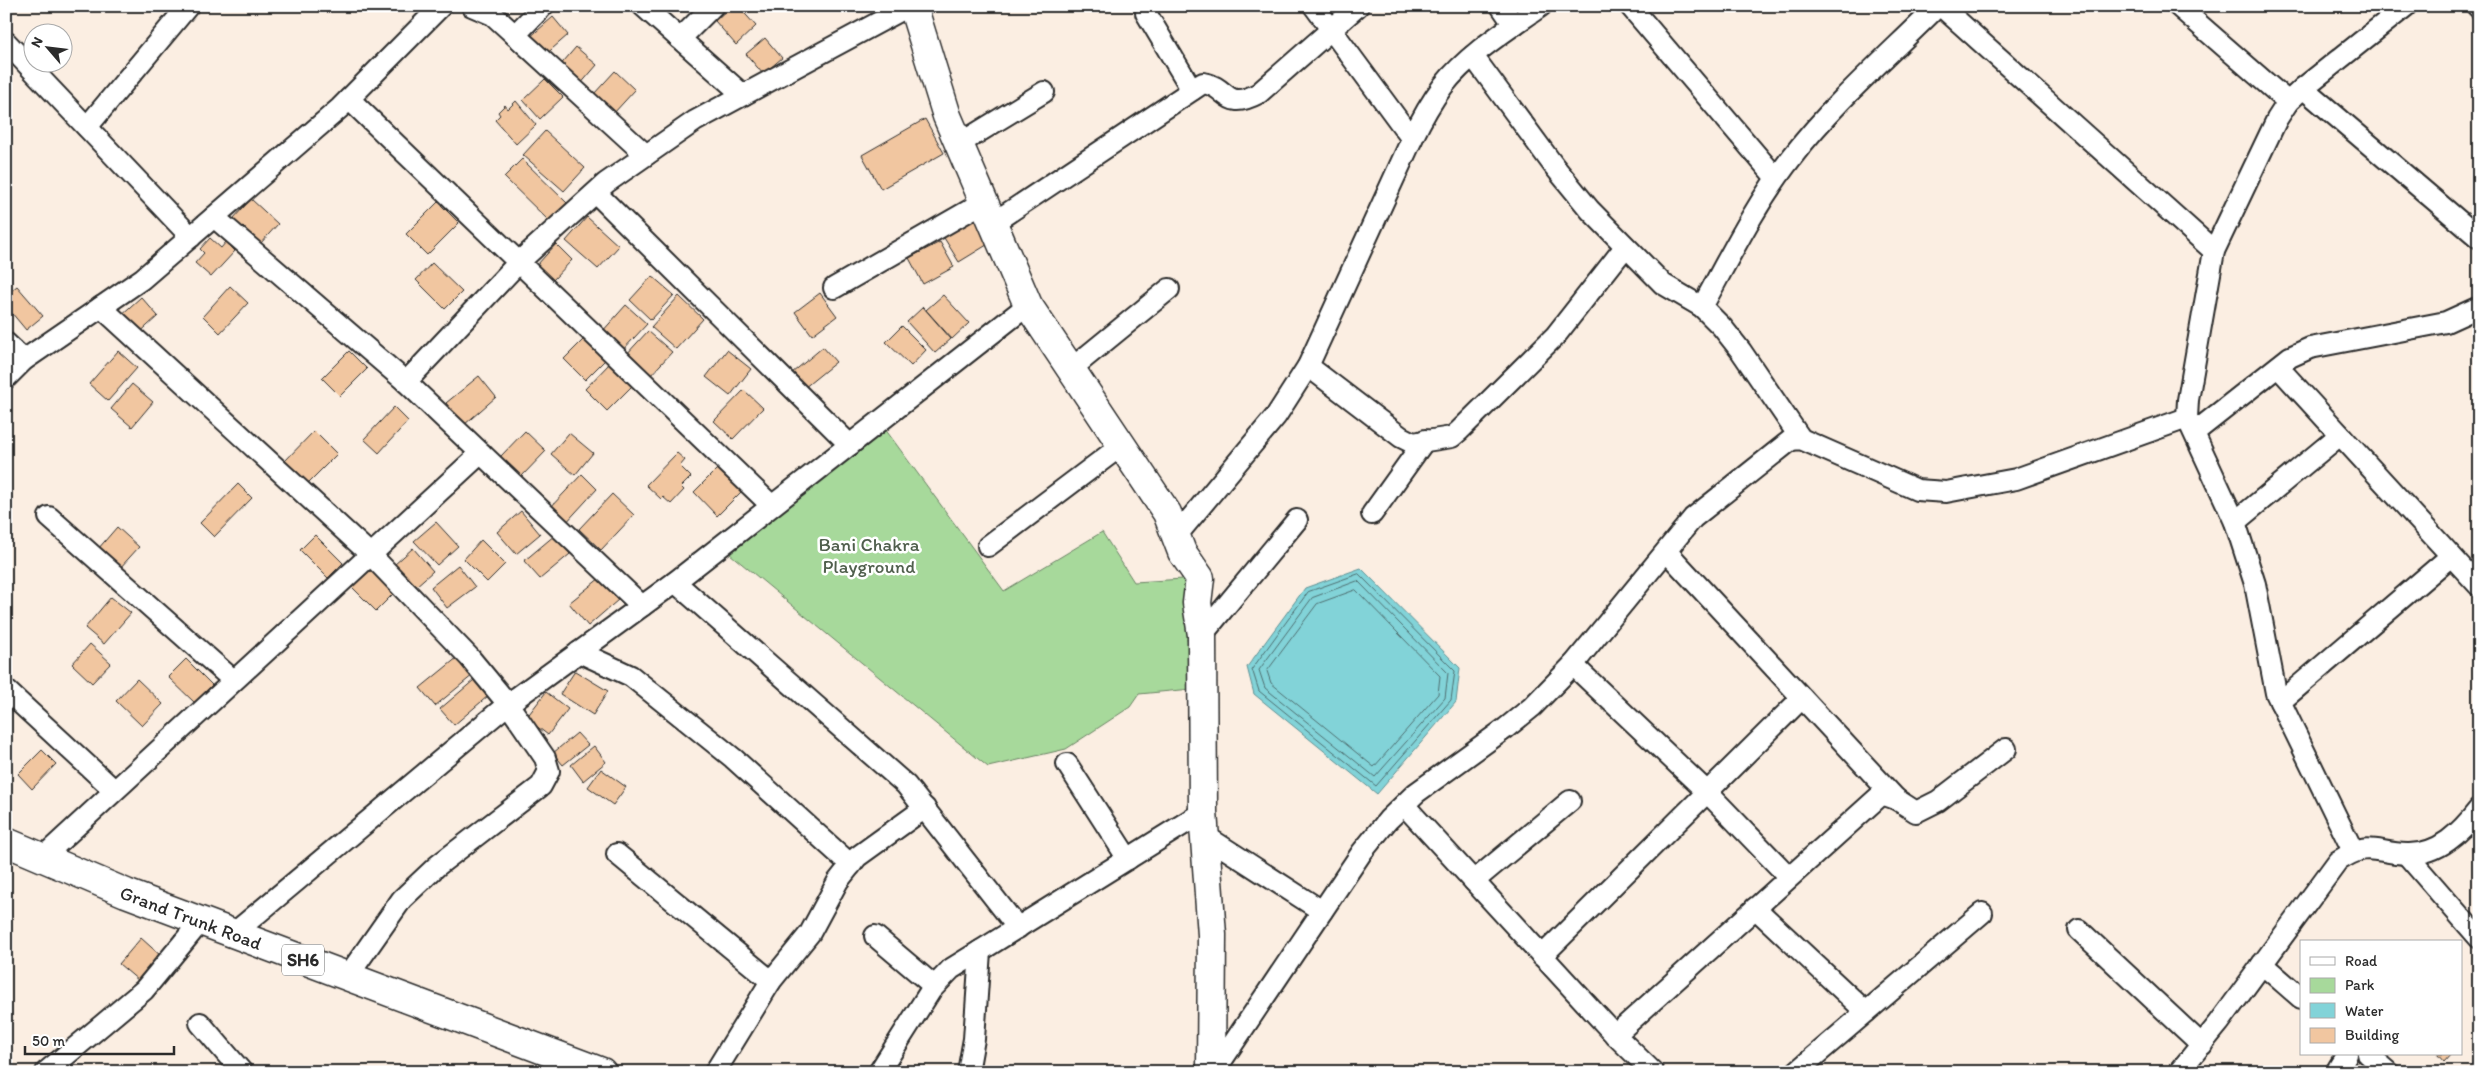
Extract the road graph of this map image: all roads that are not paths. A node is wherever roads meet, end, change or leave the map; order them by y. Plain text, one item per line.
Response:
1 (188, 6) edge
2 (441, 6) edge
3 (472, 6) edge
4 (543, 6) edge
5 (643, 6) edge
6 (714, 6) edge
7 (909, 6) edge
8 (913, 6) edge
9 (1314, 6) edge
10 (1358, 6) edge
11 (1501, 6) edge
12 (1541, 6) edge
13 (1630, 6) edge
14 (1939, 6) edge
15 (2178, 6) edge
16 (2406, 6) edge
17 (1145, 8) edge
18 (1514, 25) junction
19 (1331, 29) junction
20 (515, 35) junction
21 (680, 39) junction
22 (7, 44) edge
23 (1474, 56) junction
24 (2303, 88) junction
25 (1192, 90) junction
26 (1044, 92) dead end
27 (743, 96) junction
28 (349, 99) junction
29 (2288, 102) junction
30 (87, 127) junction
31 (1412, 139) junction
32 (959, 144) junction
33 (646, 155) junction
34 (1776, 178) junction
35 (596, 193) junction
36 (989, 212) junction
37 (214, 217) junction
38 (191, 237) junction
39 (2479, 238) edge
40 (1625, 247) junction
41 (2214, 251) junction
42 (520, 261) junction
43 (834, 288) dead end
44 (1168, 289) dead end
45 (1028, 305) junction
46 (100, 307) junction
47 (1702, 307) junction
48 (2479, 307) edge
49 (6, 343) edge
50 (24, 360) junction
51 (1308, 366) junction
52 (2278, 367) junction
53 (1072, 369) junction
54 (6, 378) edge
55 (406, 382) junction
56 (2191, 425) junction
57 (2340, 435) junction
58 (1801, 439) junction
59 (1425, 440) junction
60 (850, 445) junction
61 (1122, 445) junction
62 (481, 453) junction
63 (771, 505) junction
64 (1372, 514) dead end
65 (49, 517) dead end
66 (1297, 520) dead end
67 (2235, 522) junction
68 (1176, 536) junction
69 (988, 546) dead end
70 (1667, 552) junction
71 (370, 554) junction
72 (2451, 556) junction
73 (675, 582) junction
74 (2479, 586) edge
75 (642, 606) junction
76 (1202, 635) junction
77 (579, 652) junction
78 (1573, 665) junction
79 (234, 680) junction
80 (6, 690) edge
81 (1802, 698) junction
82 (2280, 702) junction
83 (508, 704) junction
84 (2006, 749) dead end
85 (1067, 764) dead end
86 (114, 790) junction
87 (1707, 792) junction
88 (1896, 799) junction
89 (1570, 801) dead end
90 (1404, 805) junction
91 (925, 808) junction
92 (2479, 809) edge
93 (1204, 824) junction
94 (6, 842) edge
95 (2353, 851) junction
96 (617, 854) dead end
97 (2406, 854) junction
98 (43, 857) junction
99 (1128, 859) junction
100 (851, 864) junction
101 (1789, 877) junction
102 (1474, 881) junction
103 (1755, 908) junction
104 (1322, 911) junction
105 (1982, 913) dead end
106 (201, 921) junction
107 (1018, 928) junction
108 (2079, 930) dead end
109 (233, 934) junction
110 (875, 936) dead end
111 (2479, 938) edge
112 (980, 951) junction
113 (1542, 956) junction
114 (2262, 964) junction
115 (348, 976) junction
116 (771, 981) junction
117 (934, 986) junction
118 (2300, 997) edge
119 (1866, 1012) junction
120 (200, 1023) dead end
121 (1614, 1035) junction
122 (2202, 1045) junction
123 (2346, 1056) edge
124 (2370, 1056) edge
125 (569, 1066) edge
126 (46, 1072) edge
127 (242, 1072) edge
128 (602, 1072) edge
129 (715, 1072) edge
130 (878, 1072) edge
131 (968, 1072) edge
132 (1212, 1072) edge
133 (1653, 1072) edge
134 (1796, 1072) edge
135 (2179, 1072) edge
136 (2336, 1072) edge
137 (2389, 1072) edge

1 - 30 street
2 - 28 street
3 - 20 street
4 - 20 street
5 - 21 street
6 - 21 street
7 - 27 street
8 - 32 street
9 - 19 street
10 - 19 street
11 - 18 street
12 - 18 street
13 - 34 street
14 - 34 street
14 - 41 street
15 - 29 street
16 - 24 street
17 - 25 street
18 - 23 street
19 - 25 street
19 - 31 street
20 - 33 street
21 - 27 street
22 - 30 street
23 - 31 street
23 - 40 street
24 - 29 street
24 - 39 street
25 - 36 street
26 - 32 street
27 - 33 street
28 - 37 street
28 - 42 street
29 - 41 street
30 - 38 street
31 - 51 street
32 - 36 street
33 - 35 street
34 - 47 street
35 - 42 street
35 - 60 street
36 - 43 street
36 - 45 street
37 - 38 street
37 - 55 street
38 - 46 street
40 - 47 street
40 - 59 street
41 - 56 street
42 - 55 street
42 - 63 street
44 - 53 street
45 - 53 street
45 - 60 street
46 - 50 street
46 - 71 street
47 - 58 street
48 - 52 street
49 - 50 street
50 - 54 street
51 - 59 street
51 - 68 street
52 - 56 street
52 - 57 street
53 - 61 street
55 - 62 street
56 - 58 street
56 - 67 street
57 - 67 street
57 - 72 street
58 - 70 street
59 - 64 street
60 - 63 street
61 - 68 street
61 - 69 street
62 - 71 street
62 - 75 street
63 - 73 street
65 - 79 street
66 - 76 street
67 - 82 street
68 - 76 street
70 - 78 street
70 - 81 street
71 - 79 street
71 - 83 street
72 - 74 street
72 - 82 street
73 - 75 street
73 - 91 street
75 - 77 street
76 - 93 street
77 - 83 street
77 - 100 street
78 - 87 street
78 - 90 street
79 - 86 street
80 - 86 street
81 - 87 street
81 - 88 street
82 - 95 street
83 - 109 street
83 - 115 street
84 - 88 street
85 - 99 street
86 - 98 street
87 - 101 street
87 - 113 street
88 - 101 street
89 - 102 street
90 - 102 street
90 - 104 street
91 - 100 street
91 - 107 street
92 - 97 street
93 - 99 street
93 - 104 street
93 - 132 street
94 - 98 street, Grand Trunk Road / SH6
95 - 97 street
95 - 114 street
96 - 116 street
97 - 111 street
98 - 106 street, Grand Trunk Road / SH6
99 - 107 street
100 - 116 street
101 - 103 street
102 - 113 street
103 - 119 street
103 - 121 street
104 - 132 street
105 - 119 street
106 - 109 street, Grand Trunk Road / SH6
106 - 126 street
107 - 112 street
108 - 122 street
109 - 115 street, Grand Trunk Road / SH6
110 - 117 street
112 - 117 street
112 - 131 street
113 - 121 street
114 - 118 street
114 - 122 street
115 - 125 street, Grand Trunk Road / SH6
116 - 129 street
117 - 130 street
119 - 134 street
120 - 127 street
121 - 133 street
122 - 135 street
123 - 136 street
124 - 137 street
125 - 128 street, Grand Trunk Road / SH6

